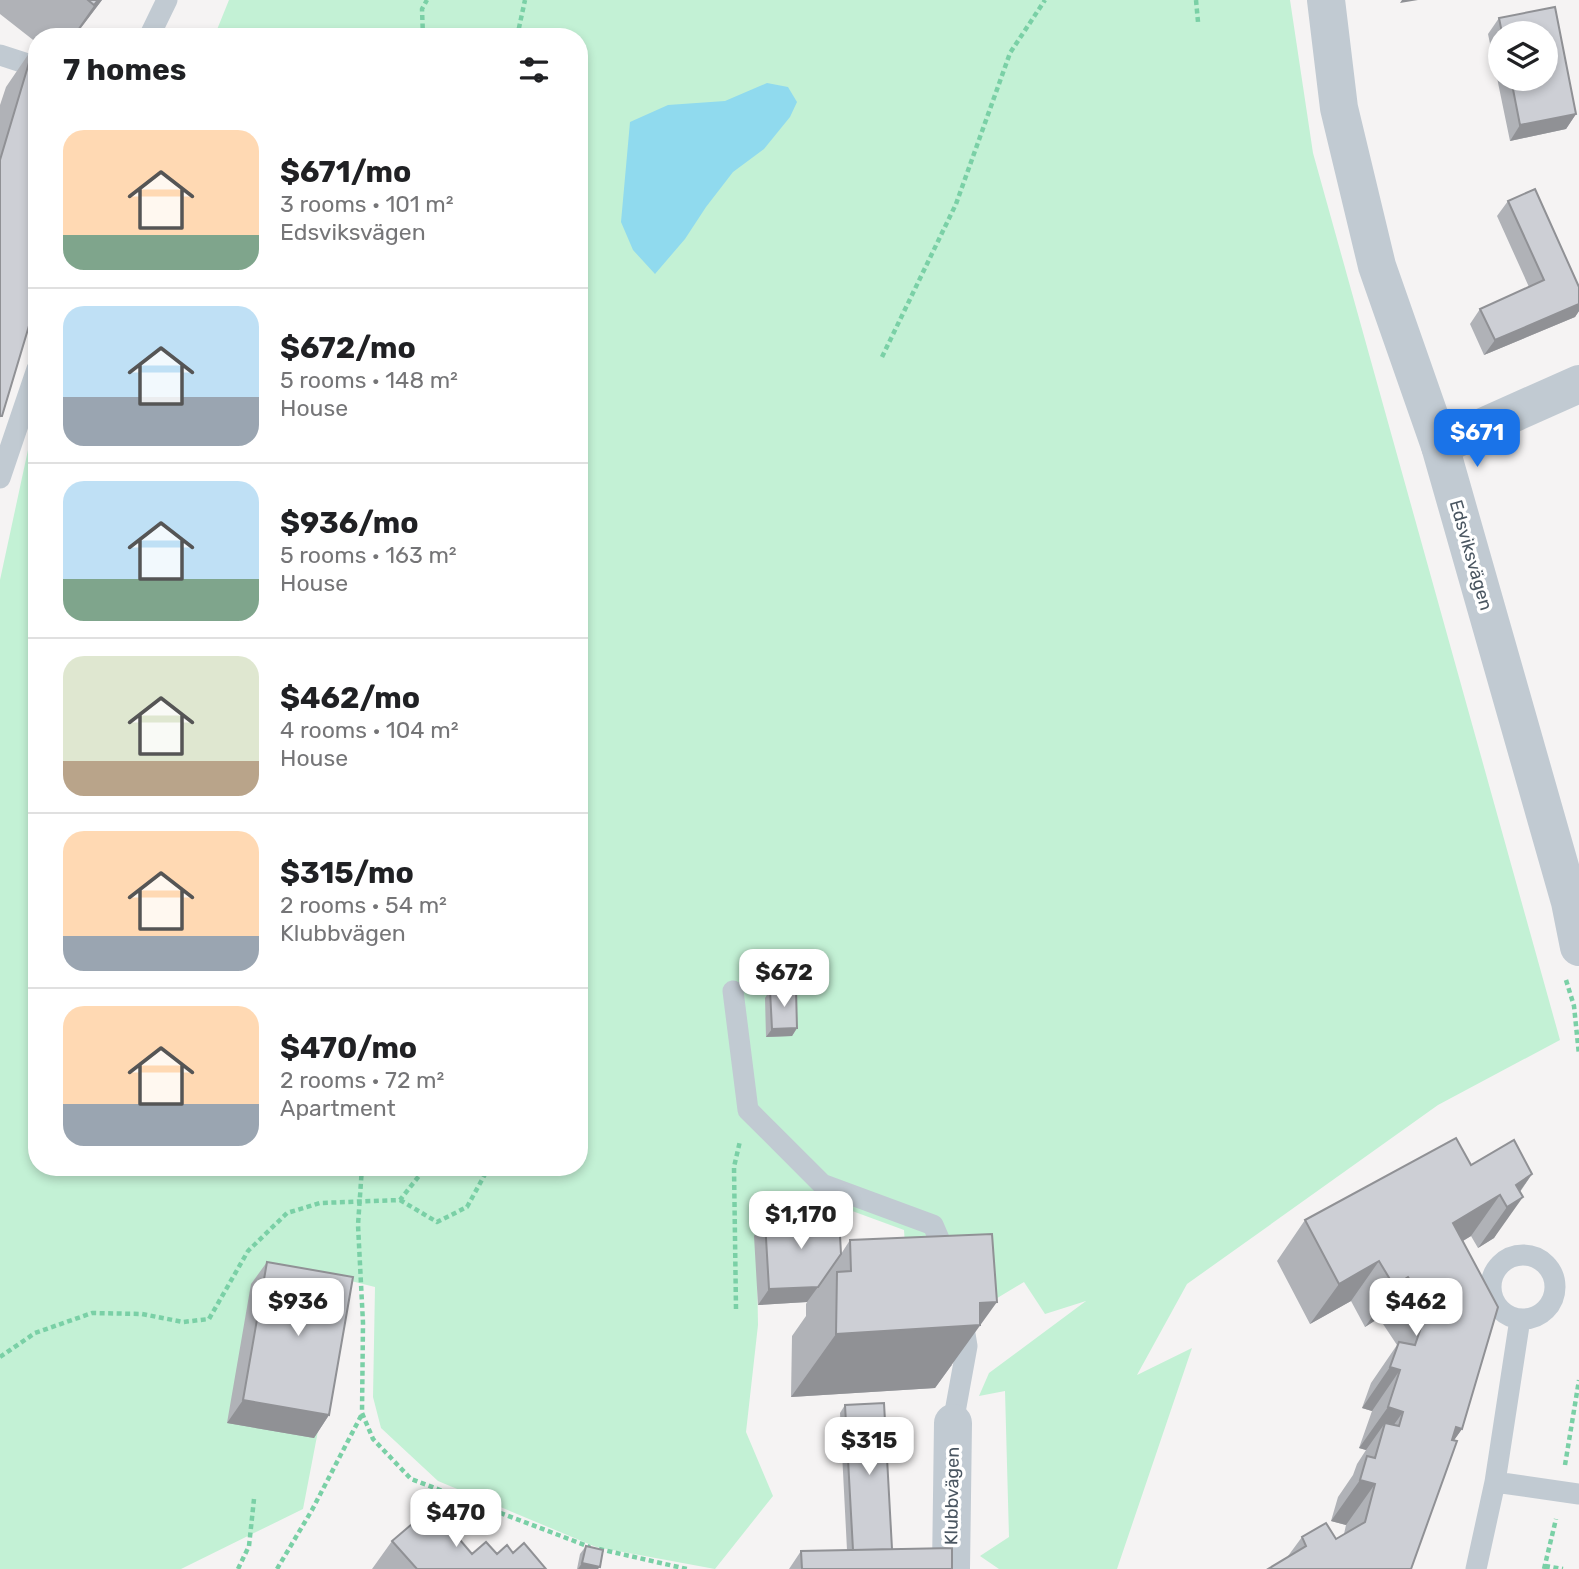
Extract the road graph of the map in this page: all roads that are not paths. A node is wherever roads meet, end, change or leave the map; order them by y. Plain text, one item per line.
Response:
1 (167, 0) edge
2 (1326, 0) edge
3 (153, 28) edge
4 (0, 55) edge
5 (28, 64) edge
6 (1579, 383) edge
7 (28, 396) edge
8 (1440, 446) junction
9 (0, 478) edge
10 (1575, 901) edge
11 (1579, 947) edge
12 (733, 991) dead end
13 (1520, 1319) dead end
14 (953, 1423) joint
15 (1495, 1482) junction
16 (1579, 1494) edge
17 (951, 1569) edge
18 (1476, 1569) edge

1 - 3 lane
2 - 8 street, Edsviksvägen
4 - 5 lane
6 - 8 street
7 - 9 lane
8 - 10 street, Edsviksvägen
10 - 11 street, Edsviksvägen
12 - 14 lane
13 - 15 lane
14 - 17 street, Klubbvägen
15 - 16 lane
15 - 18 lane

